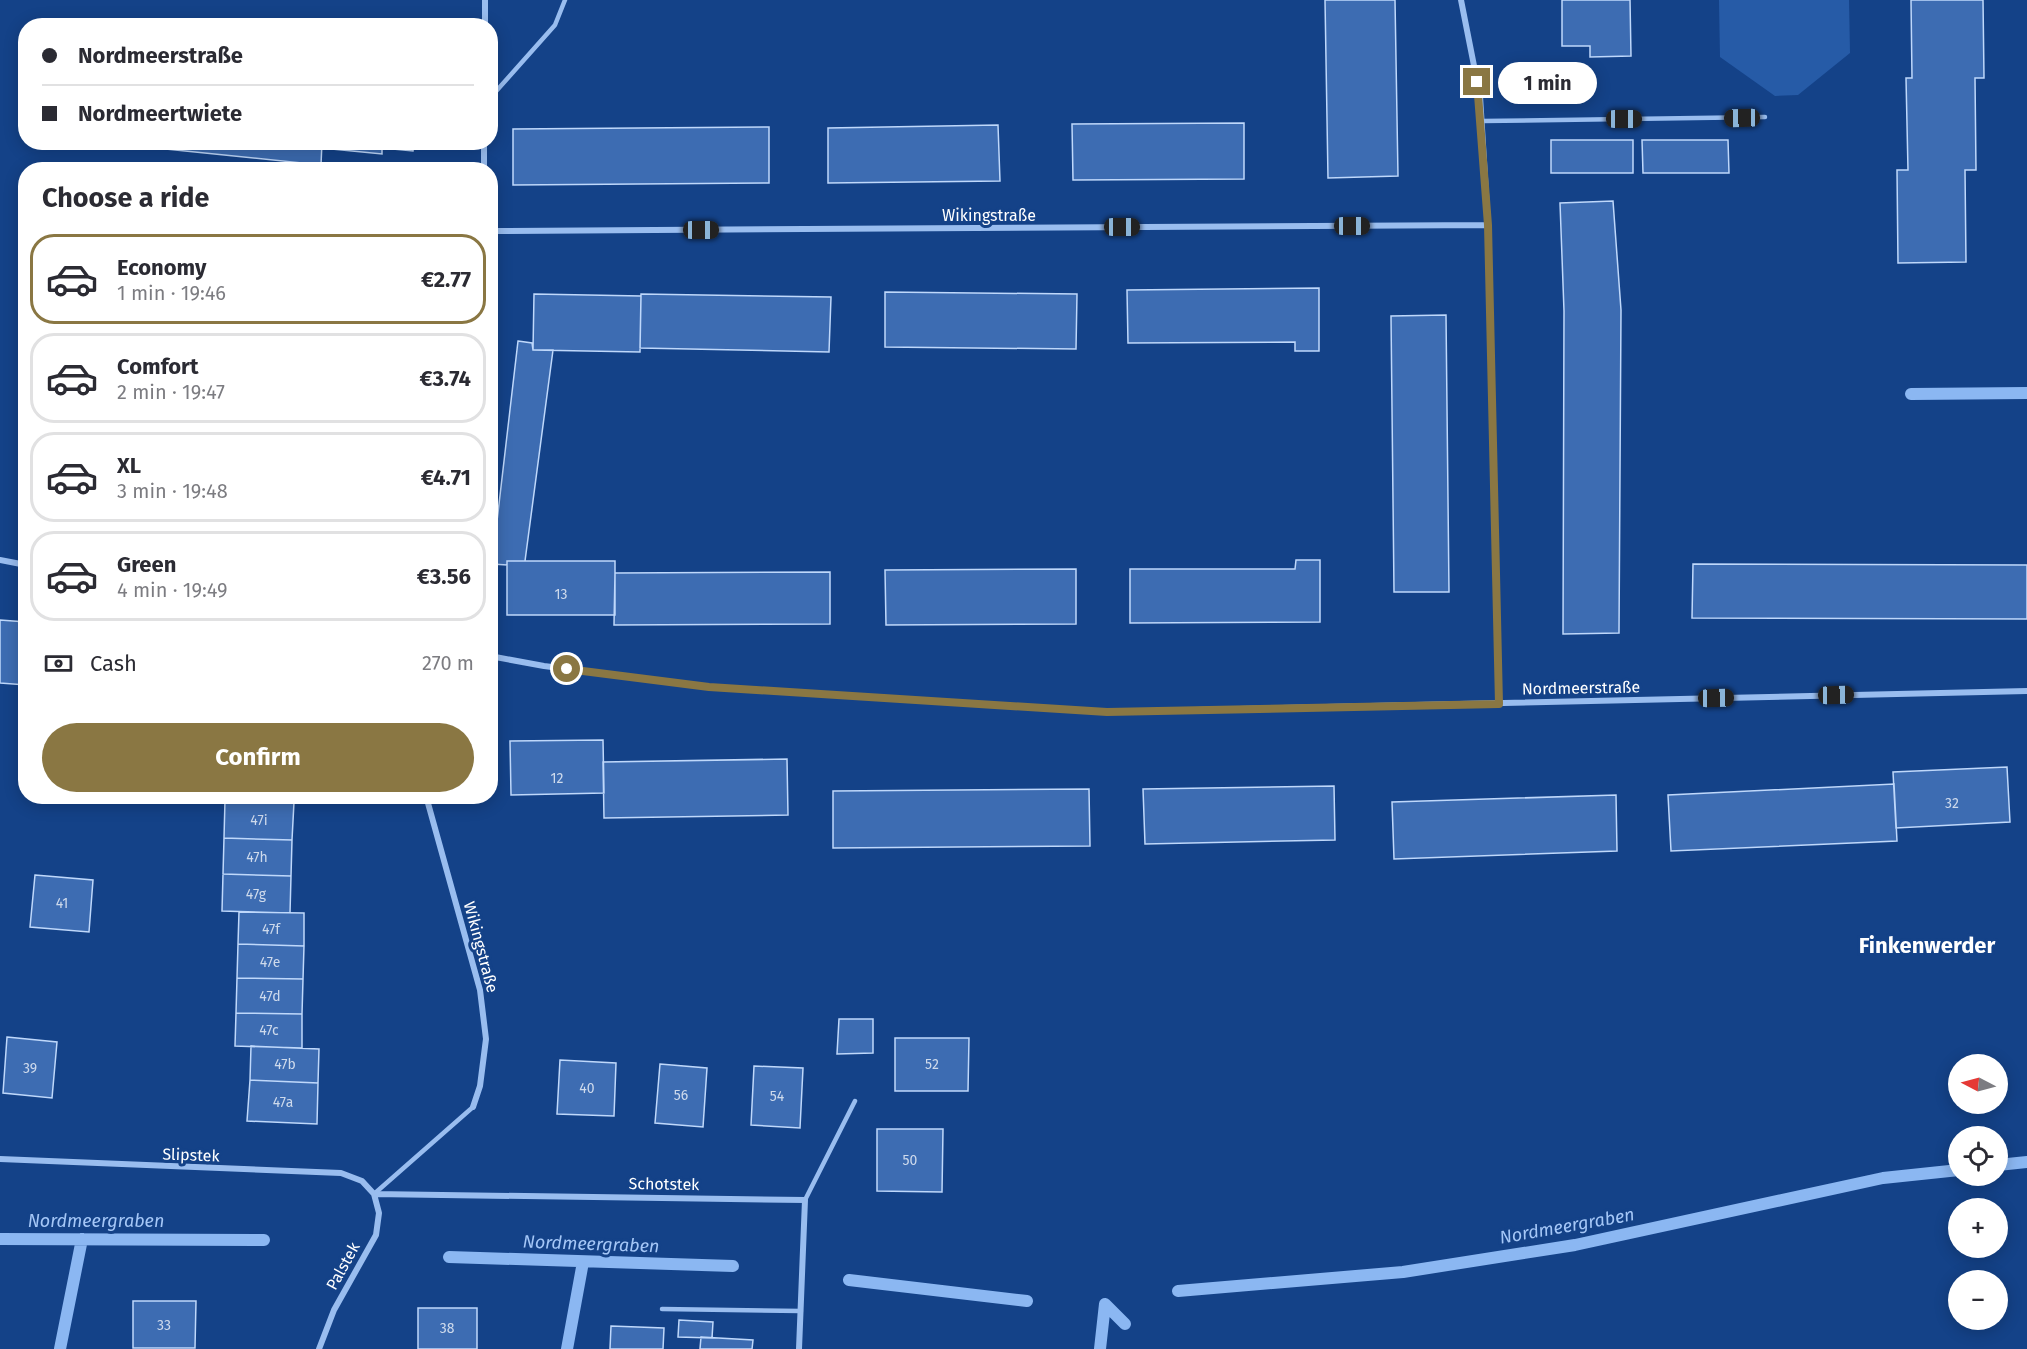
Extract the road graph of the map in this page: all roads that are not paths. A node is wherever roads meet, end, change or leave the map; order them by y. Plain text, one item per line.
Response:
1 (485, 0) edge
2 (565, 0) edge
3 (1461, 0) edge
4 (484, 18) edge
5 (498, 89) edge
6 (1766, 117) dead end
7 (1482, 121) junction
8 (1488, 225) junction
9 (498, 231) edge
10 (0, 560) edge
11 (18, 563) edge
12 (498, 657) edge
13 (2027, 691) edge
14 (1499, 704) junction
15 (428, 804) edge
16 (855, 1101) dead end
17 (473, 1107) joint
18 (0, 1159) edge
19 (374, 1194) junction
20 (805, 1200) junction
21 (662, 1309) dead end
22 (801, 1311) junction
23 (319, 1349) edge
24 (799, 1349) edge

1 - 4 street
2 - 5 lane
3 - 7 street
6 - 7 lane
7 - 8 street
8 - 9 street, Wikingstraße
8 - 14 street
10 - 11 street
12 - 14 street, Nordmeerstraße
13 - 14 street, Nordmeerstraße
15 - 17 street, Wikingstraße
16 - 20 lane
17 - 19 lane
18 - 19 street, Slipstek
19 - 20 street, Schotstek
19 - 23 street, Palstek
20 - 22 street
21 - 22 lane
22 - 24 street

